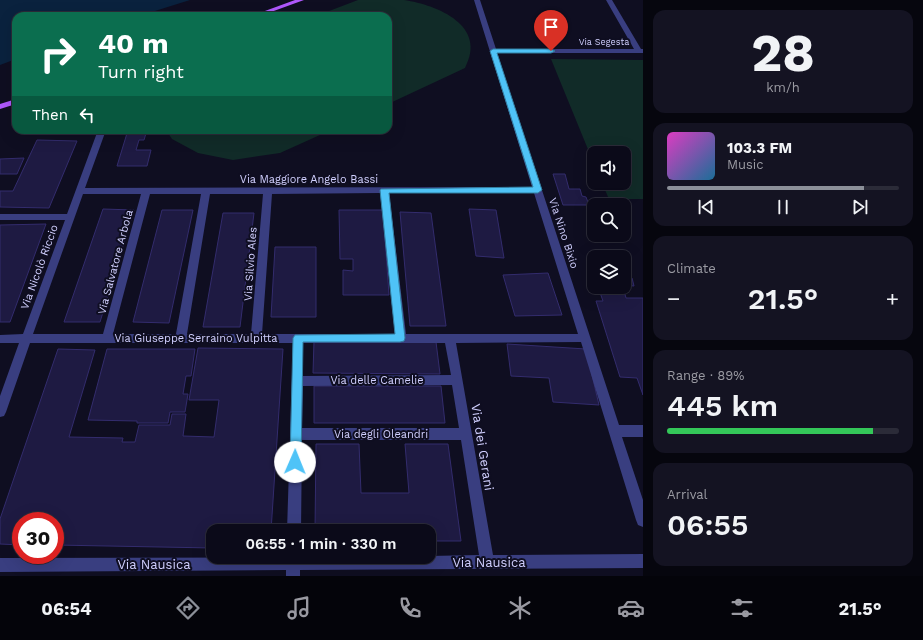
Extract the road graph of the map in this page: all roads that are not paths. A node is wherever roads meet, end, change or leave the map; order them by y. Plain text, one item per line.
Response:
1 (301, 0) edge
2 (477, 0) edge
3 (609, 0) edge
4 (266, 12) edge
5 (493, 51) junction
6 (641, 51) edge
7 (12, 103) edge
8 (0, 108) edge
9 (101, 134) edge
10 (384, 190) junction
11 (538, 190) junction
12 (80, 191) junction
13 (146, 191) junction
14 (206, 191) junction
15 (268, 191) junction
16 (0, 217) edge
17 (70, 217) junction
18 (26, 338) junction
19 (107, 338) junction
20 (181, 338) junction
21 (256, 338) junction
22 (298, 338) junction
23 (400, 338) junction
24 (450, 338) junction
25 (585, 338) junction
26 (0, 339) edge
27 (457, 380) junction
28 (297, 381) junction
29 (0, 412) edge
30 (615, 431) junction
31 (643, 431) edge
32 (296, 434) junction
33 (466, 434) junction
34 (643, 520) edge
35 (294, 524) edge
36 (643, 561) edge
37 (487, 562) junction
38 (0, 565) edge
39 (293, 565) edge

1 - 4 main road
2 - 5 street, Via Nino Bixio
3 - 6 street
5 - 6 street, Via Segesta
5 - 11 street, Via Nino Bixio
7 - 8 main road
9 - 12 street, Via Nicolò Riccio
10 - 11 street, Via Maggiore Angelo Bassi
10 - 15 street, Via Maggiore Angelo Bassi
10 - 23 street
11 - 25 street, Via Nino Bixio
12 - 13 street, Via Maggiore Angelo Bassi
12 - 17 street, Via Nicolò Riccio
13 - 14 street, Via Maggiore Angelo Bassi
13 - 19 street, Via Salvatore Arbola
14 - 15 street, Via Maggiore Angelo Bassi
14 - 20 street
15 - 21 street, Via Silvio Ales
16 - 17 street
17 - 18 street, Via Nicolò Riccio
18 - 19 street, Via Giuseppe Serraino Vulpitta
18 - 26 street, Via Giuseppe Serraino Vulpitta
18 - 29 street, Via Nicolò Riccio
19 - 20 street, Via Giuseppe Serraino Vulpitta
20 - 21 street, Via Giuseppe Serraino Vulpitta
21 - 22 street, Via Giuseppe Serraino Vulpitta
22 - 23 street, Via Giuseppe Serraino Vulpitta
22 - 28 street
23 - 24 street, Via Giuseppe Serraino Vulpitta
24 - 25 street, Via Giuseppe Serraino Vulpitta
24 - 27 street, Via dei Gerani
25 - 30 street, Via Nino Bixio
27 - 28 street, Via delle Camelie
27 - 33 street, Via dei Gerani
28 - 32 street
30 - 31 street
30 - 34 street, Via Nino Bixio
32 - 33 street, Via degli Oleandri
32 - 35 street
33 - 37 street, Via dei Gerani
36 - 37 street, Via Nausica
37 - 39 street, Via Nausica
38 - 39 street, Via Nausica

